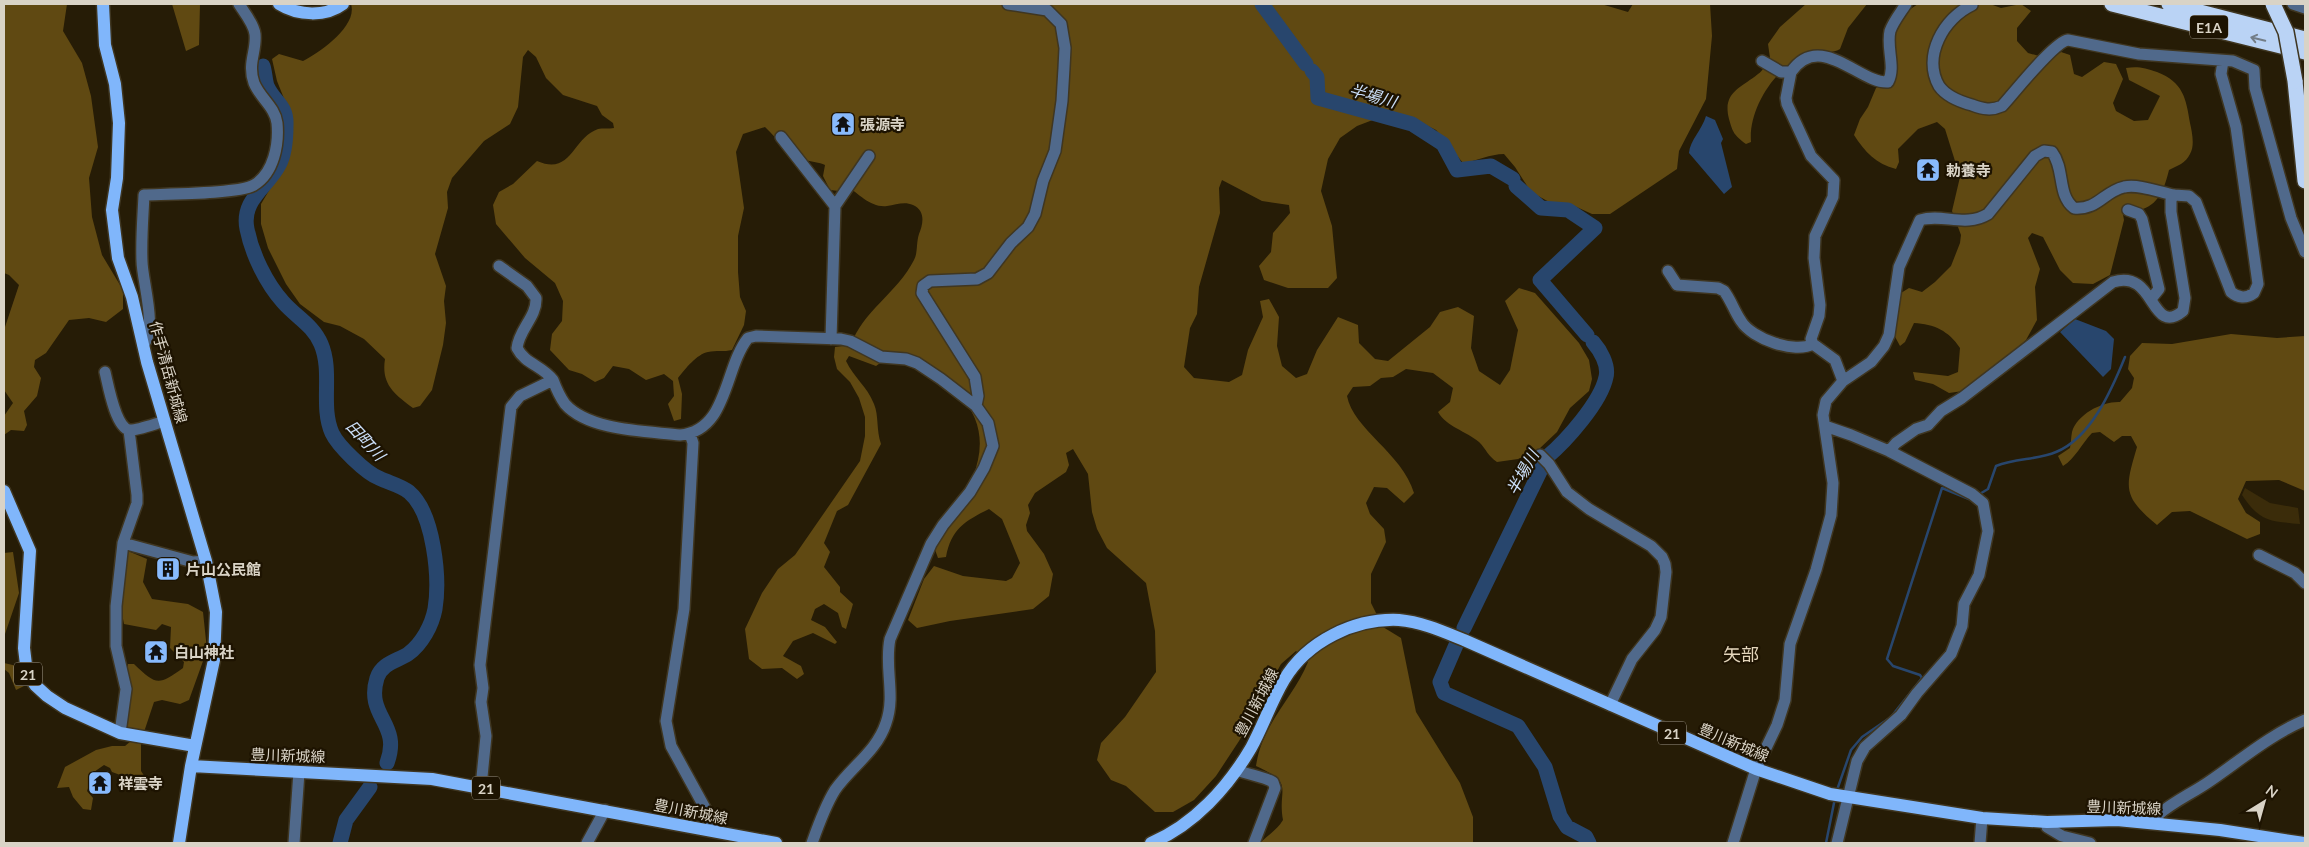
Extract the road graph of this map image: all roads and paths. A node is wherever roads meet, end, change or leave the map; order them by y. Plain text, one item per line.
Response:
1 (103, 4) edge
2 (239, 4) edge
3 (279, 4) edge
4 (343, 4) edge
5 (1008, 4) edge
6 (1906, 4) edge
7 (2112, 4) edge
8 (2169, 4) edge
9 (2272, 4) edge
10 (2293, 4) edge
11 (1972, 5) dead end
12 (2305, 8) edge
13 (2305, 39) edge
14 (2305, 52) edge
15 (1762, 61) dead end
16 (2223, 61) junction
17 (1791, 72) junction
18 (780, 137) dead end
19 (869, 156) dead end
20 (2305, 181) edge
21 (2174, 194) junction
22 (835, 206) junction
23 (2128, 210) dead end
24 (2305, 252) edge
25 (499, 266) dead end
26 (1668, 270) dead end
27 (2151, 299) junction
28 (831, 339) junction
29 (1813, 344) junction
30 (143, 345) junction
31 (105, 372) dead end
32 (552, 380) junction
33 (1843, 381) junction
34 (976, 406) junction
35 (165, 421) junction
36 (1825, 426) junction
37 (129, 430) junction
38 (690, 434) junction
39 (1889, 451) junction
40 (1544, 458) dead end
41 (4, 491) edge
42 (122, 543) junction
43 (2259, 555) dead end
44 (206, 561) junction
45 (2305, 583) edge
46 (1610, 705) junction
47 (2305, 720) edge
48 (120, 733) junction
49 (196, 746) junction
50 (191, 766) junction
51 (1237, 770) junction
52 (1756, 770) junction
53 (299, 772) junction
54 (481, 787) junction
55 (1847, 797) junction
56 (604, 810) junction
57 (1982, 818) junction
58 (2047, 822) junction
59 (2158, 824) junction
60 (722, 836) edge
61 (179, 843) edge
62 (294, 843) edge
63 (587, 843) edge
64 (776, 843) edge
65 (812, 843) edge
66 (1151, 843) edge
67 (1254, 843) edge
68 (1732, 843) edge
69 (1837, 843) edge
70 (1980, 843) edge
71 (2090, 843) edge
72 (2304, 843) edge

1 - 30 main road, 作手清岳新城線
2 - 30 street
3 - 4 main road
5 - 34 street
6 - 17 street
14 -> 7 highway, E1A
8 - 13 highway, E1A
9 - 20 highway, bridge
10 - 12 street
11 - 16 street
15 - 17 street
16 - 21 street
16 - 24 street
17 - 29 street
18 - 22 street
19 - 22 street
21 - 27 street
21 - 33 street
22 - 28 street
23 - 27 street
25 - 32 street
26 - 29 street
27 - 39 street
28 - 34 street
28 - 38 street
29 - 33 street
30 - 35 main road, 作手清岳新城線
31 - 37 street
32 - 38 street
32 - 54 street
33 - 36 street
34 - 65 street
35 - 37 street
35 - 44 main road, 作手清岳新城線
36 - 39 street
36 - 52 street
37 - 42 street
38 - 60 street
39 - 55 street
40 - 46 street
41 - 48 main road, 21
42 - 44 street
42 - 48 street
43 - 45 street
44 - 49 main road, 作手清岳新城線
46 - 51 main road, 豊川新城線 / 21
46 - 52 main road, 豊川新城線 / 21
47 - 59 street
48 - 49 main road, 21
49 - 50 main road
50 - 53 main road, 豊川新城線 / 21
50 - 61 main road
51 - 66 main road, 豊川新城線 / 21
51 - 67 street
52 - 55 main road, 豊川新城線 / 21
52 - 68 street
53 - 54 main road, 豊川新城線 / 21
53 - 62 street
54 - 56 main road, 豊川新城線 / 21
55 - 57 main road, 豊川新城線 / 21
55 - 69 street
56 - 60 main road, 豊川新城線 / 21
56 - 63 street
57 - 58 main road, 豊川新城線 / 21
57 - 70 street
58 - 59 main road, 豊川新城線 / 21
58 - 71 street
59 - 72 main road, 豊川新城線 / 21
60 - 64 main road, 豊川新城線 / 21

